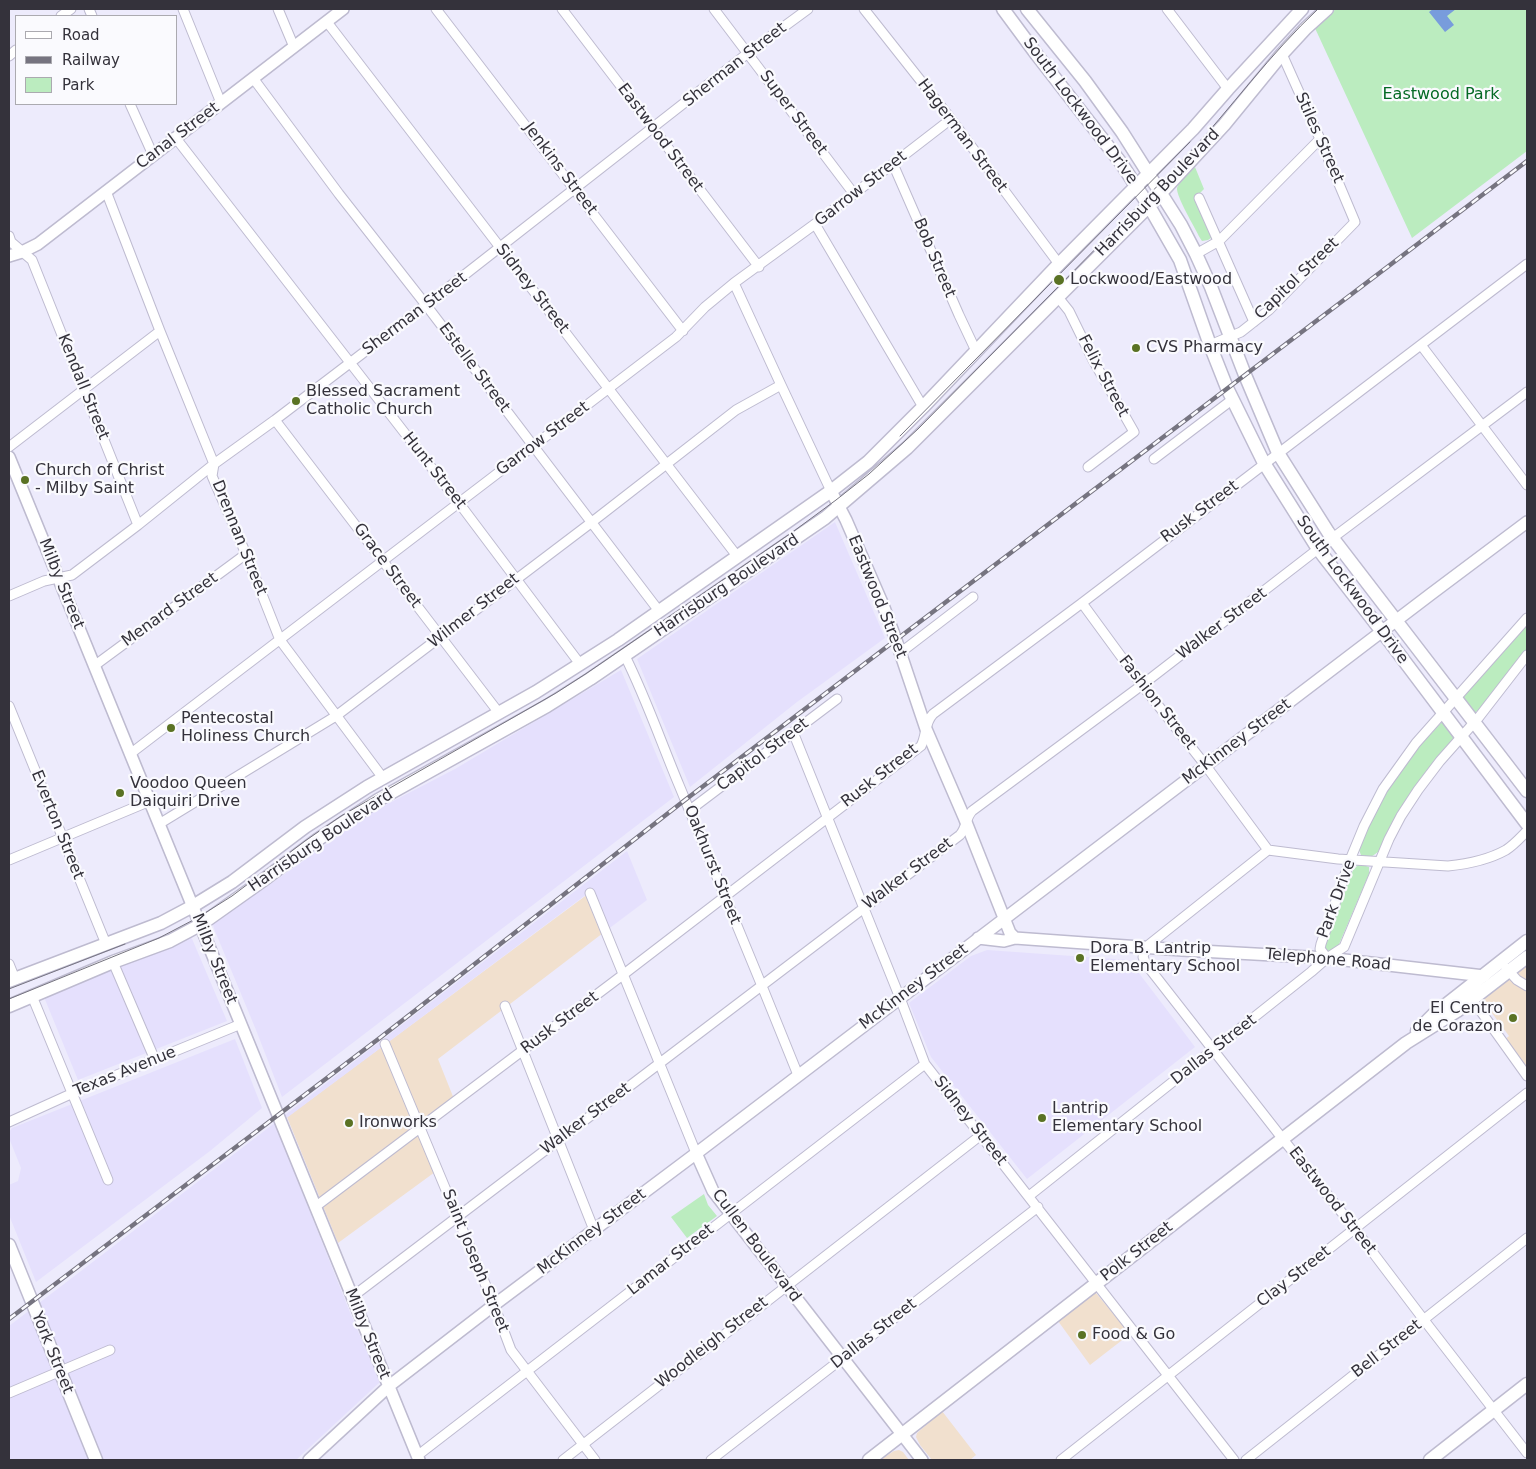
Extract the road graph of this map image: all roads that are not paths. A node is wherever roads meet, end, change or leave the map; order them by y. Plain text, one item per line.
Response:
1 (183, 9) edge
2 (278, 9) edge
3 (343, 9) edge
4 (436, 9) edge
5 (714, 9) edge
6 (808, 9) edge
7 (864, 9) edge
8 (1003, 9) edge
9 (1027, 9) edge
10 (1167, 9) edge
11 (1302, 9) edge
12 (1327, 9) edge
13 (567, 10) edge
14 (327, 22) junction
15 (294, 47) junction
16 (748, 53) junction
17 (1282, 54) junction
18 (253, 78) junction
19 (1085, 81) junction
20 (1228, 89) junction
21 (1068, 95) junction
22 (221, 103) junction
23 (130, 105) edge
24 (951, 119) junction
25 (653, 129) junction
26 (175, 137) junction
27 (1320, 139) junction
28 (152, 155) junction
29 (893, 164) junction
30 (1150, 174) junction
31 (1137, 187) junction
32 (575, 190) junction
33 (106, 191) junction
34 (1161, 193) junction
35 (854, 194) junction
36 (1199, 198) dead end
37 (1149, 206) junction
38 (1355, 222) joint
39 (815, 224) junction
40 (9, 236) edge
41 (1219, 241) junction
42 (501, 248) junction
43 (22, 252) junction
44 (1196, 254) junction
45 (9, 256) edge
46 (1059, 264) junction
47 (1527, 264) edge
48 (759, 266) junction
49 (734, 283) junction
50 (1058, 296) junction
51 (426, 305) junction
52 (1254, 322) junction
53 (160, 331) junction
54 (684, 331) junction
55 (1230, 337) junction
56 (1210, 345) junction
57 (1421, 345) junction
58 (976, 351) junction
59 (350, 363) junction
60 (781, 385) junction
61 (84, 389) junction
62 (609, 389) junction
63 (1527, 392) edge
64 (1233, 399) junction
65 (924, 407) junction
66 (275, 420) junction
67 (1483, 426) junction
68 (533, 446) junction
69 (9, 447) edge
70 (1278, 453) junction
71 (1154, 459) dead end
72 (10, 462) edge
73 (1264, 463) junction
74 (214, 464) junction
75 (666, 464) junction
76 (1088, 467) dead end
77 (1527, 485) edge
78 (831, 491) junction
79 (459, 503) junction
80 (839, 507) junction
81 (592, 522) junction
82 (1527, 522) edge
83 (138, 525) junction
84 (1333, 539) junction
85 (1318, 549) junction
86 (246, 554) junction
87 (737, 556) junction
88 (383, 561) junction
89 (58, 578) junction
90 (516, 579) junction
91 (9, 596) edge
92 (973, 597) dead end
93 (1082, 603) junction
94 (659, 611) junction
95 (1527, 618) edge
96 (1396, 621) junction
97 (1382, 631) junction
98 (441, 637) junction
99 (280, 640) junction
100 (900, 653) junction
101 (1527, 655) edge
102 (625, 656) junction
103 (580, 664) junction
104 (94, 666) junction
105 (1142, 685) junction
106 (837, 699) dead end
107 (1455, 699) junction
108 (9, 706) edge
109 (499, 713) junction
110 (1443, 714) junction
111 (336, 716) junction
112 (1475, 722) junction
113 (926, 729) junction
114 (792, 732) junction
115 (1462, 738) junction
116 (130, 754) junction
117 (1206, 766) junction
118 (383, 778) junction
119 (1527, 791) edge
120 (150, 801) junction
121 (690, 810) junction
122 (827, 817) junction
123 (966, 823) junction
124 (159, 824) junction
125 (1527, 824) edge
126 (1527, 831) edge
127 (63, 837) junction
128 (1268, 850) junction
129 (9, 860) edge
130 (1350, 860) junction
131 (1378, 862) junction
132 (590, 893) dead end
133 (724, 896) junction
134 (193, 906) junction
135 (863, 907) junction
136 (1004, 918) junction
137 (200, 924) junction
138 (978, 938) junction
139 (1015, 938) junction
140 (1527, 941) edge
141 (106, 944) junction
142 (1146, 947) junction
143 (1527, 957) edge
144 (1327, 958) junction
145 (113, 962) junction
146 (9, 964) edge
147 (1505, 967) junction
148 (1448, 972) junction
149 (624, 974) junction
150 (1484, 976) junction
151 (12, 980) edge
152 (762, 985) junction
153 (1527, 986) edge
154 (1469, 994) junction
155 (32, 996) junction
156 (900, 998) junction
157 (9, 1006) edge
158 (505, 1006) dead end
159 (241, 1024) junction
160 (385, 1044) dead end
161 (1214, 1050) junction
162 (522, 1051) junction
163 (155, 1060) junction
164 (660, 1062) junction
165 (925, 1064) junction
166 (798, 1075) junction
167 (1527, 1076) edge
168 (73, 1093) junction
169 (1527, 1093) edge
170 (9, 1122) edge
171 (420, 1128) junction
172 (981, 1135) junction
173 (1282, 1138) junction
174 (558, 1140) junction
175 (696, 1153) junction
176 (108, 1180) dead end
177 (1028, 1196) junction
178 (316, 1207) junction
179 (1038, 1207) junction
180 (730, 1215) junction
181 (458, 1217) junction
182 (1355, 1229) junction
183 (594, 1230) junction
184 (1527, 1238) edge
185 (9, 1245) edge
186 (11, 1260) edge
187 (1096, 1283) junction
188 (786, 1286) junction
189 (352, 1297) junction
190 (494, 1305) junction
191 (1424, 1320) junction
192 (110, 1350) dead end
193 (842, 1359) junction
194 (527, 1371) junction
195 (60, 1372) junction
196 (1168, 1376) junction
197 (1527, 1384) edge
198 (389, 1386) junction
199 (9, 1393) edge
200 (1494, 1410) junction
201 (902, 1435) junction
202 (582, 1445) junction
203 (1527, 1453) edge
204 (418, 1458) edge
205 (96, 1460) edge
206 (309, 1460) edge
207 (563, 1460) edge
208 (595, 1460) edge
209 (711, 1460) edge
210 (869, 1460) edge
211 (922, 1460) edge
212 (1061, 1460) edge
213 (1234, 1460) edge
214 (1246, 1460) edge
215 (1430, 1460) edge

1 - 22 street
2 - 15 street
3 - 14 street, Canal Street
4 - 32 street, Jenkins Street
5 - 16 street, Super Street
6 - 16 street, Sherman Street
7 - 24 street, Hagerman Street
8 - 21 main road, South Lockwood Drive
9 - 19 main road, South Lockwood Drive
10 - 20 street
11 - 20 main road, Harrisburg Boulevard
12 - 17 main road, Harrisburg Boulevard
13 - 25 street, Eastwood Street
14 - 15 street, Canal Street
14 - 42 street, Sidney Street
15 - 18 street, Canal Street
16 - 25 street, Sherman Street
16 - 35 street, Super Street
17 - 27 street, Stiles Street
17 - 34 main road, Harrisburg Boulevard
18 - 22 street, Canal Street
18 - 51 street, Estelle Street
19 - 21 main road
19 - 30 main road, South Lockwood Drive
20 - 30 main road, Harrisburg Boulevard
21 - 31 main road, South Lockwood Drive
22 - 26 street, Canal Street
23 - 28 street
24 - 29 street, Garrow Street
24 - 46 street, Hagerman Street
25 - 32 street, Sherman Street
25 - 48 street, Eastwood Street
26 - 28 street, Canal Street
26 - 59 street, Hunt Street
27 - 38 street, Stiles Street
27 - 41 street
28 - 33 street, Canal Street
29 - 35 street, Garrow Street
29 - 58 street, Bob Street
30 - 31 main road, Harrisburg Boulevard
30 - 34 main road, South Lockwood Drive
31 - 37 main road, South Lockwood Drive
31 - 46 main road, Harrisburg Boulevard
32 - 42 street, Sherman Street
32 - 54 street, Jenkins Street
33 - 43 street, Canal Street
33 - 53 street, Drennan Street
34 - 37 main road, Harrisburg Boulevard
34 - 44 main road, South Lockwood Drive
35 - 39 street, Garrow Street
36 - 41 street
37 - 50 main road, Harrisburg Boulevard
37 - 56 main road, South Lockwood Drive
38 - 52 street, Capitol Street
39 - 48 street, Garrow Street
39 - 65 street
40 - 43 street, Kendall Street
41 - 44 street
41 - 52 street
42 - 51 street, Sherman Street
42 - 62 street, Sidney Street
43 - 45 street, Canal Street
43 - 61 street, Kendall Street
44 - 55 main road, South Lockwood Drive
46 - 58 main road, Harrisburg Boulevard
47 - 57 street, Rusk Street
48 - 49 street, Garrow Street
49 - 54 street, Garrow Street
49 - 60 street, Eastwood Street
50 - 76 street, Felix Street
50 - 80 main road, Harrisburg Boulevard
51 - 59 street, Sherman Street
51 - 68 street, Estelle Street
52 - 55 street, Capitol Street
53 - 61 street
53 - 74 street, Drennan Street
54 - 62 street, Garrow Street
55 - 56 street, Capitol Street
55 - 70 main road, South Lockwood Drive
56 - 64 main road, South Lockwood Drive
57 - 67 street
57 - 70 street, Rusk Street
58 - 65 main road, Harrisburg Boulevard
59 - 66 street, Sherman Street
59 - 79 street, Hunt Street
60 - 75 street, Wilmer Street
60 - 78 street, Eastwood Street
61 - 69 street
61 - 83 street, Kendall Street
62 - 68 street, Garrow Street
62 - 75 street, Sidney Street
63 - 67 street, Walker Street
64 - 71 street
64 - 73 main road, South Lockwood Drive
65 - 78 main road, Harrisburg Boulevard
66 - 74 street, Sherman Street
66 - 88 street, Grace Street
67 - 77 street
67 - 84 street, Walker Street
68 - 79 street, Garrow Street
68 - 81 street, Estelle Street
70 - 73 street, Rusk Street
70 - 84 main road, South Lockwood Drive
72 - 89 street, Milby Street
73 - 85 main road, South Lockwood Drive
73 - 93 street, Rusk Street
74 - 83 street, Sherman Street
74 - 86 street, Drennan Street
75 - 81 street, Wilmer Street
75 - 87 street, Sidney Street
78 - 80 street, Eastwood Street
78 - 87 main road, Harrisburg Boulevard
79 - 88 street, Garrow Street
79 - 90 street, Hunt Street
80 - 100 street, Eastwood Street
80 - 102 main road, Harrisburg Boulevard
81 - 90 street, Wilmer Street
81 - 94 street, Estelle Street
82 - 96 street, McKinney Street
83 - 89 street, Sherman Street
84 - 85 street, Walker Street
84 - 96 main road, South Lockwood Drive
85 - 97 main road, South Lockwood Drive
85 - 105 street, Walker Street
86 - 99 street, Drennan Street
86 - 104 street, Menard Street
87 - 94 main road, Harrisburg Boulevard
88 - 98 street, Grace Street
88 - 99 street, Garrow Street
89 - 91 street, Sherman Street
89 - 104 street, Milby Street
90 - 98 street, Wilmer Street
90 - 103 street, Hunt Street
92 - 100 street
93 - 105 street, Fashion Street
93 - 113 street, Rusk Street
94 - 103 main road, Harrisburg Boulevard
95 - 107 street, Park Drive
96 - 97 street, McKinney Street
96 - 107 main road, South Lockwood Drive
97 - 110 main road, South Lockwood Drive
97 - 117 street, McKinney Street
98 - 109 street, Grace Street
98 - 111 street, Wilmer Street
99 - 111 street, Drennan Street
99 - 116 street, Garrow Street
100 - 113 street, Eastwood Street
101 - 112 street, Park Drive
102 - 121 street, Oakhurst Street
102 - 137 main road, Harrisburg Boulevard
103 - 109 main road, Harrisburg Boulevard
104 - 116 street, Milby Street
105 - 117 street, Fashion Street
105 - 123 street, Walker Street
106 - 114 street, Capitol Street
107 - 110 street, Park Drive
107 - 112 main road, South Lockwood Drive
108 - 127 street, Everton Street
109 - 118 main road, Harrisburg Boulevard
110 - 115 main road, South Lockwood Drive
110 - 130 street, Park Drive
111 - 118 street, Drennan Street
111 - 124 street, Wilmer Street
112 - 115 street, Park Drive
112 - 119 main road, South Lockwood Drive
113 - 122 street, Rusk Street
113 - 123 street, Eastwood Street
114 - 121 street, Capitol Street
114 - 122 street, Sidney Street
115 - 125 main road, South Lockwood Drive
115 - 131 street, Park Drive
116 - 120 street, Milby Street
117 - 128 street, Fashion Street
117 - 136 street, McKinney Street
118 - 134 main road, Harrisburg Boulevard
120 - 124 street, Milby Street
120 - 127 street
121 - 133 street, Oakhurst Street
122 - 133 street, Rusk Street
122 - 135 street, Sidney Street
123 - 135 street, Walker Street
123 - 136 street, Eastwood Street
124 - 134 street, Milby Street
126 - 131 street
127 - 129 street
127 - 141 street, Everton Street
128 - 130 street
128 - 142 street
130 - 131 street
130 - 144 street, Park Drive
131 - 144 street, Park Drive
132 - 149 street, Cullen Boulevard
133 - 149 street, Rusk Street
133 - 152 street, Oakhurst Street
134 - 137 street, Milby Street
134 - 141 main road, Harrisburg Boulevard
135 - 152 street, Walker Street
135 - 156 street, Sidney Street
136 - 138 street, McKinney Street
136 - 139 street
137 - 145 main road, Harrisburg Boulevard
137 - 159 street, Milby Street
138 - 139 street, Telephone Road
138 - 156 street, McKinney Street
139 - 142 street, Telephone Road
140 - 147 main road, Polk Street
141 - 151 main road, Harrisburg Boulevard
142 - 144 street, Telephone Road
142 - 161 street, Eastwood Street
143 - 147 main road, Polk Street
144 - 148 street, Telephone Road
144 - 161 street, Dallas Street
145 - 155 main road, Harrisburg Boulevard
145 - 163 street
146 - 151 street
147 - 150 main road, Polk Street
147 - 153 street
147 - 154 main road, Polk Street
148 - 150 street, Telephone Road
148 - 154 street
149 - 162 street, Rusk Street
149 - 164 street, Cullen Boulevard
150 - 154 main road, Polk Street
152 - 164 street, Walker Street
152 - 166 street, Oakhurst Street
154 - 167 street
154 - 173 main road, Polk Street
155 - 157 main road, Harrisburg Boulevard
155 - 168 street
156 - 165 street, Sidney Street
156 - 166 street, McKinney Street
158 - 162 street
159 - 163 street, Texas Avenue
159 - 178 street, Milby Street
160 - 171 street, Saint Joseph Street
161 - 173 street, Eastwood Street
161 - 177 street, Dallas Street
162 - 171 street, Rusk Street
162 - 174 street
163 - 168 street, Texas Avenue
164 - 174 street, Walker Street
164 - 175 street, Cullen Boulevard
165 - 172 street, Sidney Street
165 - 180 street, Lamar Street
166 - 175 street, McKinney Street
168 - 170 street, Texas Avenue
168 - 176 street
169 - 182 street, Clay Street
171 - 178 street, Rusk Street
171 - 181 street, Saint Joseph Street
172 - 177 street, Sidney Street
172 - 188 street, Woodleigh Street
173 - 182 street, Eastwood Street
173 - 187 main road, Polk Street
174 - 181 street, Walker Street
174 - 183 street
175 - 180 street, Cullen Boulevard
175 - 183 street, McKinney Street
177 - 179 street, Sidney Street
178 - 189 street, Milby Street
179 - 187 street, Sidney Street
179 - 193 street, Dallas Street
180 - 188 street, Cullen Boulevard
180 - 194 street, Lamar Street
181 - 189 street, Walker Street
181 - 190 street, Saint Joseph Street
182 - 191 street, Eastwood Street
182 - 196 street, Clay Street
183 - 190 street, McKinney Street
184 - 191 street, Bell Street
185 - 186 main road, York Street
186 - 195 main road, York Street
187 - 196 street, Sidney Street
187 - 201 main road, Polk Street
188 - 193 street, Cullen Boulevard
188 - 202 street, Woodleigh Street
189 - 198 street, Milby Street
190 - 194 street, Saint Joseph Street
190 - 198 street, McKinney Street
191 - 200 street, Eastwood Street
191 - 214 street, Bell Street
192 - 195 street
193 - 201 street, Cullen Boulevard
193 - 209 street, Dallas Street
194 - 202 street, Saint Joseph Street
194 - 204 street, Lamar Street
195 - 199 street
195 - 205 main road, York Street
196 - 212 street, Clay Street
196 - 213 street, Sidney Street
197 - 200 main road
198 - 204 street, Milby Street
198 - 206 street, McKinney Street
200 - 203 street, Eastwood Street
200 - 215 main road
201 - 210 main road, Polk Street
201 - 211 street, Cullen Boulevard
202 - 207 street, Woodleigh Street
202 - 208 street, Saint Joseph Street

